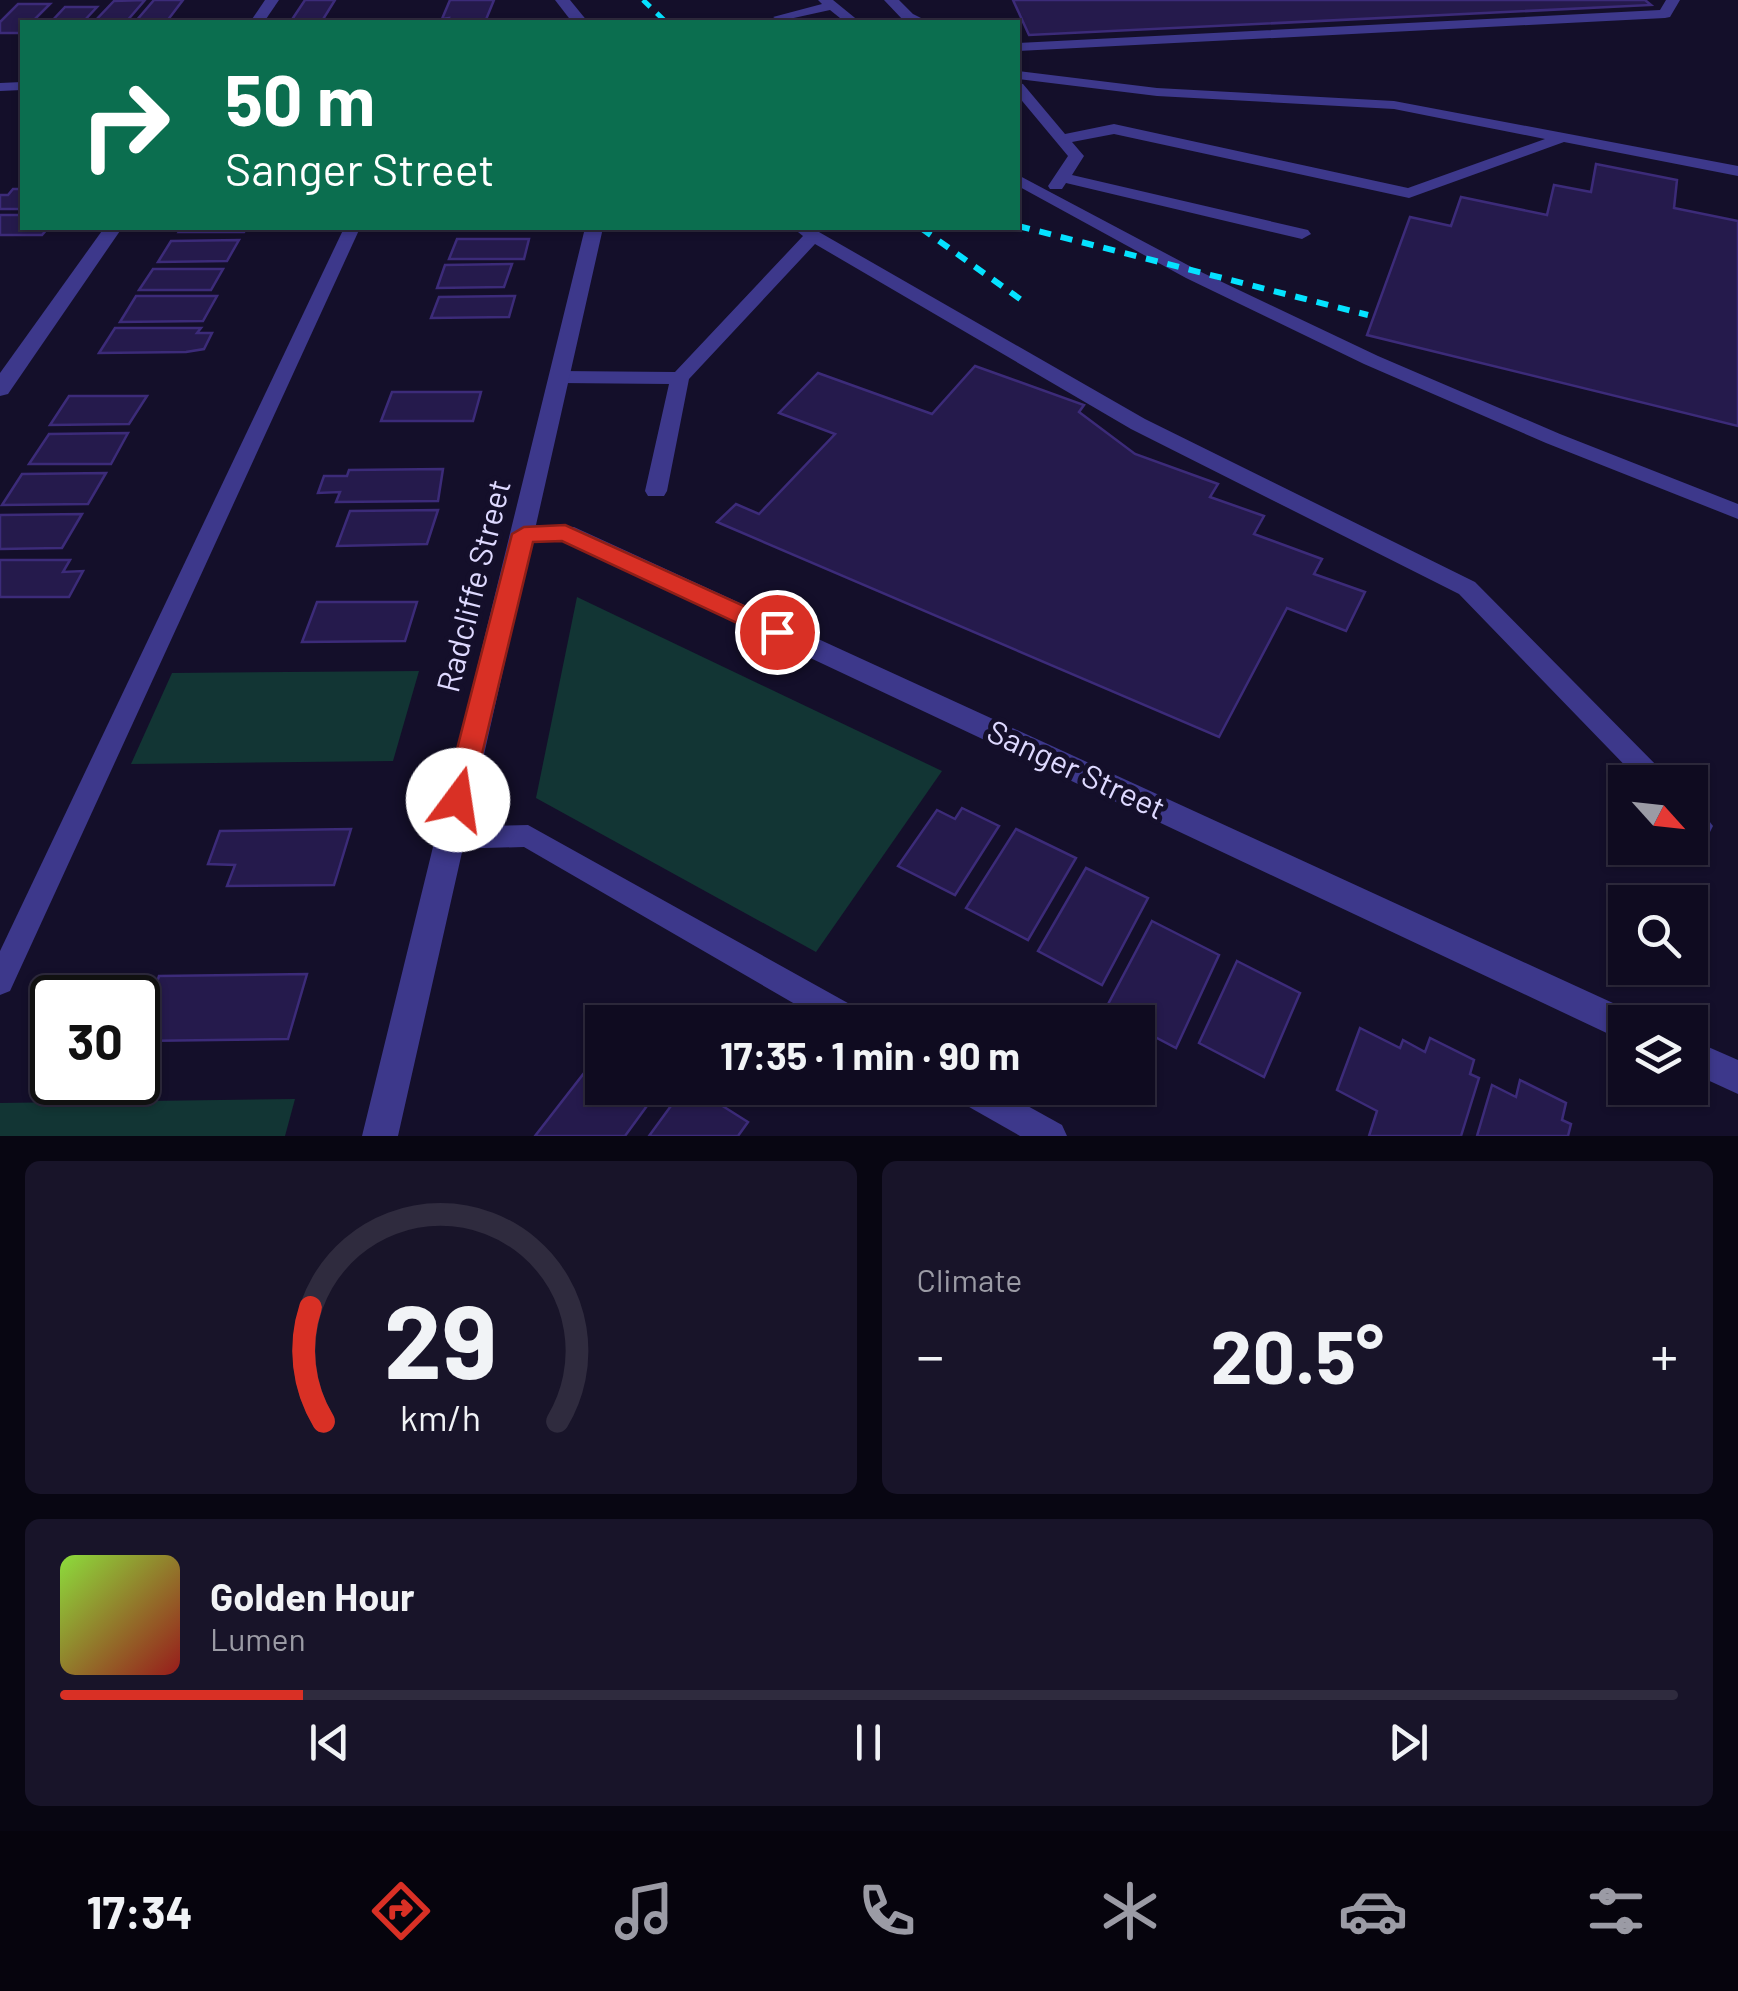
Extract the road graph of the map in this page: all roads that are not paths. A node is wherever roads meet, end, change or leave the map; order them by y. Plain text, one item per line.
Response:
1 (562, 0) edge
2 (891, 0) edge
3 (1672, 0) edge
4 (828, 3) edge
5 (780, 16) edge
6 (578, 20) edge
7 (849, 20) edge
8 (915, 20) edge
9 (1020, 47) edge
10 (1020, 75) edge
11 (1020, 89) edge
12 (1563, 137) junction
13 (1062, 139) junction
14 (1738, 171) edge
15 (1062, 177) junction
16 (1020, 181) edge
17 (1048, 198) junction
18 (112, 230) edge
19 (351, 230) edge
20 (594, 230) edge
21 (806, 232) edge
22 (1302, 234) dead end
23 (560, 377) junction
24 (680, 378) junction
25 (0, 388) edge
26 (656, 491) dead end
27 (1738, 512) edge
28 (524, 534) junction
29 (1640, 765) edge
30 (448, 838) junction
31 (0, 982) edge
32 (823, 1005) edge
33 (1608, 1017) edge
34 (1708, 1064) edge
35 (1738, 1078) edge
36 (996, 1105) edge
37 (380, 1136) edge
38 (1051, 1136) edge

1 - 6 street
2 - 8 lane
3 - 9 lane
4 - 5 lane
4 - 7 lane
10 - 12 lane
11 - 13 lane
12 - 13 lane
12 - 14 lane
13 - 15 lane
15 - 17 lane
15 - 22 lane
16 - 17 lane
17 - 27 lane
18 - 25 street
19 - 31 lane
20 - 23 street, Radcliffe Street
21 - 24 lane
21 - 29 lane
23 - 24 lane
23 - 28 street, Radcliffe Street
24 - 26 lane
28 - 30 street, Radcliffe Street
28 - 33 street, Sanger Street
30 - 32 lane
30 - 37 street, Radcliffe Street
34 - 35 street
36 - 38 lane

